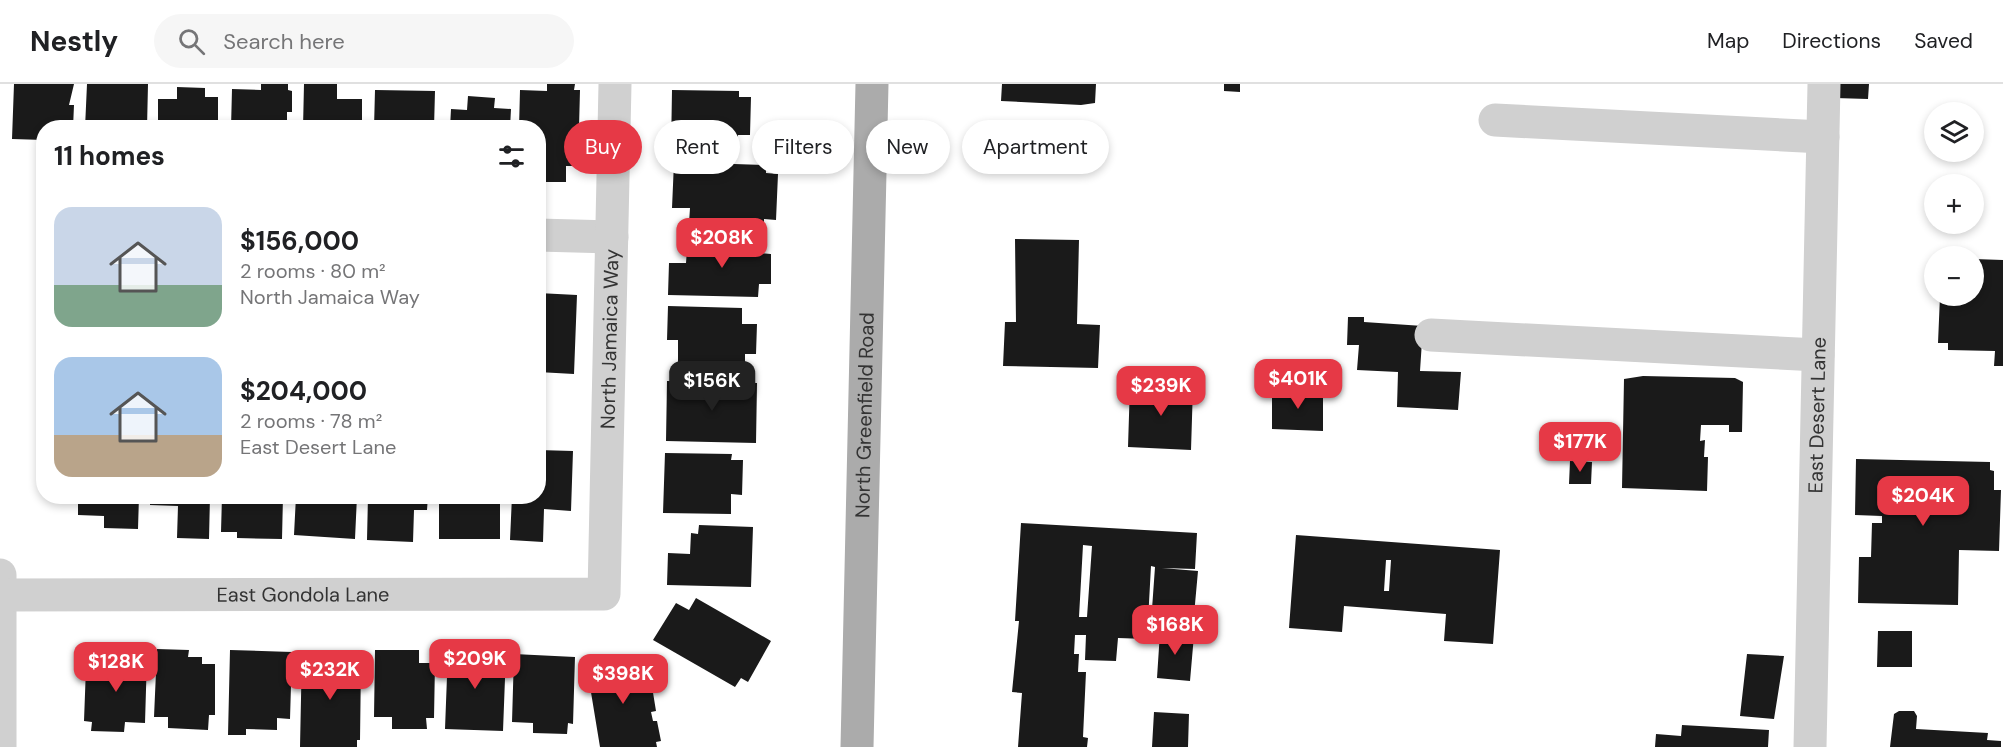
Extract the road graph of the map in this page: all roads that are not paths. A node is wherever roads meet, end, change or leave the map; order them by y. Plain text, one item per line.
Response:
1 (615, 84) edge
2 (872, 84) edge
3 (1824, 84) edge
4 (1494, 120) dead end
5 (1823, 137) junction
6 (546, 235) edge
7 (612, 237) junction
8 (1431, 334) dead end
9 (1818, 355) junction
10 (1, 585) edge
11 (604, 594) joint
12 (0, 747) edge
13 (857, 747) edge
14 (1810, 747) edge

1 - 7 street, North Jamaica Way
2 - 13 main road, North Greenfield Road
3 - 5 street, East Desert Lane
4 - 5 street
5 - 9 street, East Desert Lane
6 - 7 street
7 - 11 street, North Jamaica Way
8 - 9 street
9 - 14 street, East Desert Lane
10 - 11 street, East Gondola Lane
10 - 12 street

